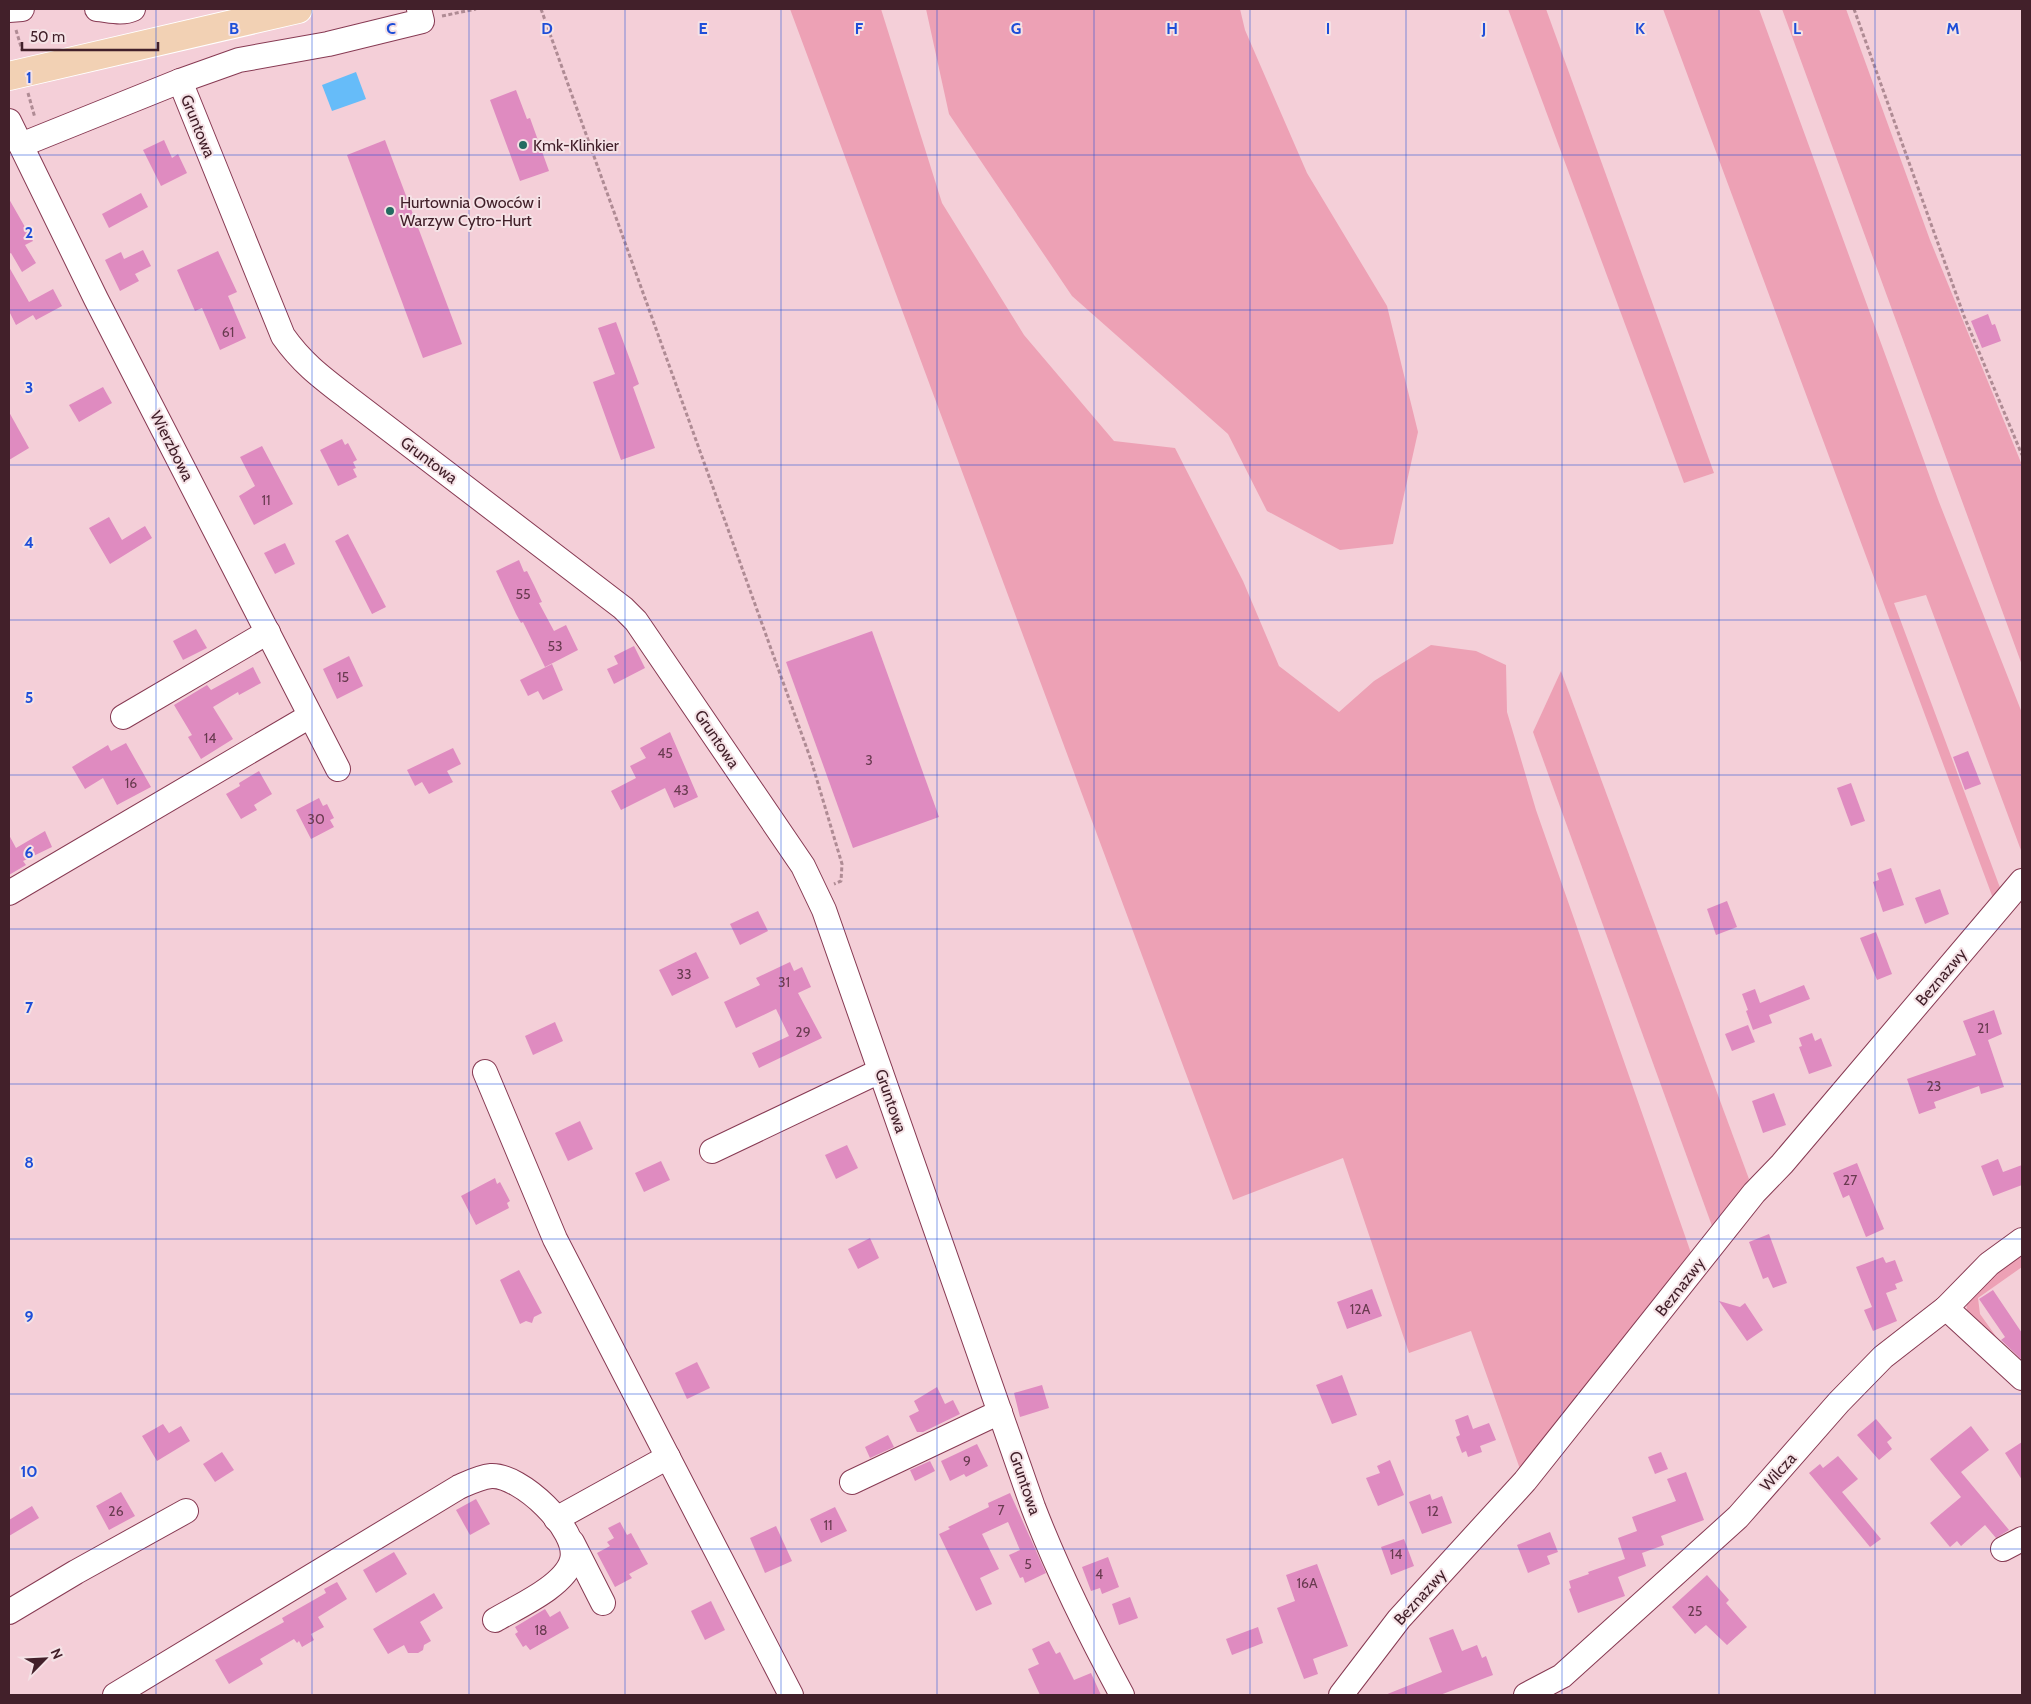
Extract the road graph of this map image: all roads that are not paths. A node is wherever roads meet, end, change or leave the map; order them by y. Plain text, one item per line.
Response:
1 (97, 9) edge
2 (134, 9) edge
3 (298, 9) edge
4 (420, 15) edge
5 (19, 75) edge
6 (180, 82) junction
7 (9, 121) edge
8 (31, 142) junction
9 (268, 632) junction
10 (310, 716) junction
11 (123, 717) dead end
12 (338, 770) dead end
13 (2022, 881) edge
14 (9, 893) edge
15 (880, 1071) junction
16 (485, 1072) dead end
17 (712, 1151) dead end
18 (2022, 1240) edge
19 (1946, 1308) junction
20 (2022, 1378) edge
21 (1000, 1412) junction
22 (668, 1457) junction
23 (852, 1482) dead end
24 (186, 1511) dead end
25 (556, 1519) junction
26 (570, 1539) junction
27 (603, 1603) dead end
28 (9, 1612) edge
29 (495, 1620) dead end
30 (115, 1695) edge
31 (791, 1695) edge
32 (1122, 1695) edge
33 (1341, 1695) edge
34 (1526, 1695) edge

1 - 2 street
3 - 5 main road
4 - 6 street
6 - 8 street, Gruntowa
6 - 15 street, Gruntowa
7 - 8 street, Wierzbowa
8 - 9 street, Wierzbowa
9 - 10 street, Wierzbowa
9 - 11 street
10 - 12 street, Wierzbowa
10 - 14 street
13 - 33 street, Beznazwy
15 - 17 street
15 - 21 street, Gruntowa
16 - 22 street
18 - 19 street, Wilcza
19 - 20 street
19 - 34 street, Wilcza
21 - 23 street
21 - 32 street, Gruntowa
22 - 25 street
22 - 31 street
24 - 28 street
25 - 26 street
25 - 30 street
26 - 27 street
26 - 29 street

